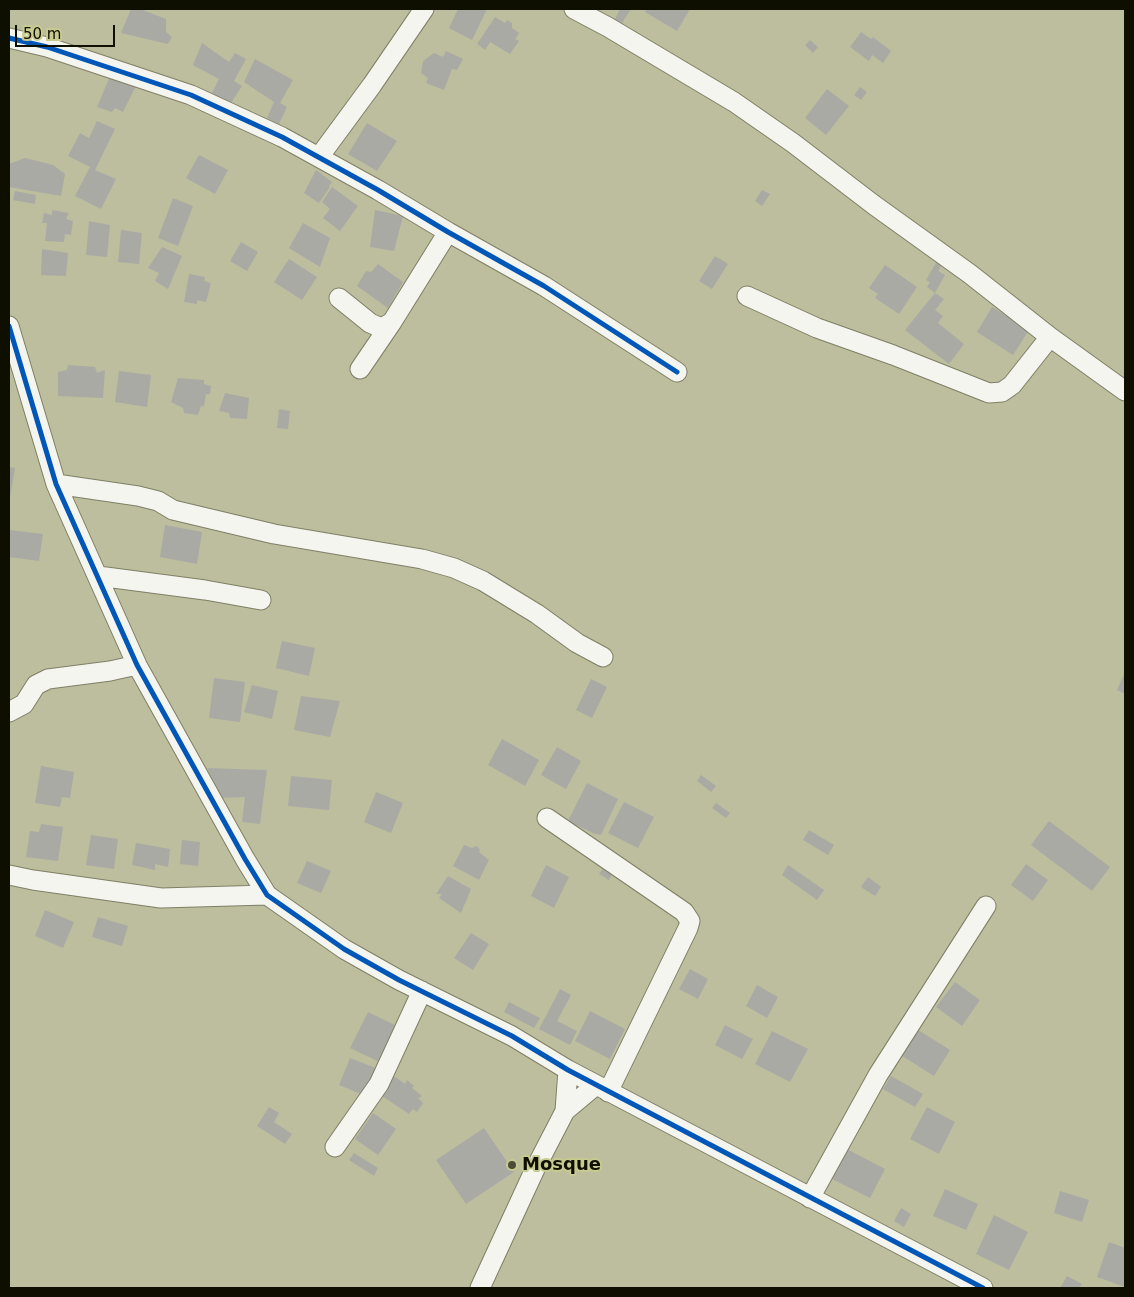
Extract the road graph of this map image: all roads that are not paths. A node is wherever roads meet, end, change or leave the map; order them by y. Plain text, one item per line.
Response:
1 (424, 9) edge
2 (574, 9) edge
3 (9, 38) edge
4 (319, 157) junction
5 (448, 232) junction
6 (747, 296) dead end
7 (339, 298) dead end
8 (392, 322) junction
9 (9, 326) edge
10 (1050, 337) junction
11 (360, 368) dead end
12 (677, 372) dead end
13 (16, 381) edge
14 (1125, 391) edge
15 (56, 484) junction
16 (98, 576) junction
17 (262, 600) dead end
18 (603, 657) dead end
19 (137, 665) junction
20 (9, 712) edge
21 (547, 818) dead end
22 (9, 875) edge
23 (267, 895) junction
24 (986, 906) dead end
25 (422, 990) junction
26 (568, 1070) junction
27 (602, 1089) junction
28 (565, 1111) junction
29 (335, 1147) dead end
30 (810, 1198) junction
31 (480, 1288) edge
32 (983, 1288) edge

1 - 4 street
2 - 10 street
3 - 4 street
4 - 5 street
5 - 8 street
5 - 12 street
6 - 10 street
7 - 8 street
8 - 11 street
9 - 13 street
10 - 14 street
13 - 15 street
15 - 16 street
15 - 18 street
16 - 17 street
16 - 19 street
19 - 20 street
19 - 23 street
21 - 27 street
22 - 23 street
23 - 25 street
24 - 30 street
25 - 26 street
25 - 29 street
26 - 27 street
26 - 28 street
27 - 28 street
27 - 30 street
28 - 31 street
30 - 32 street

